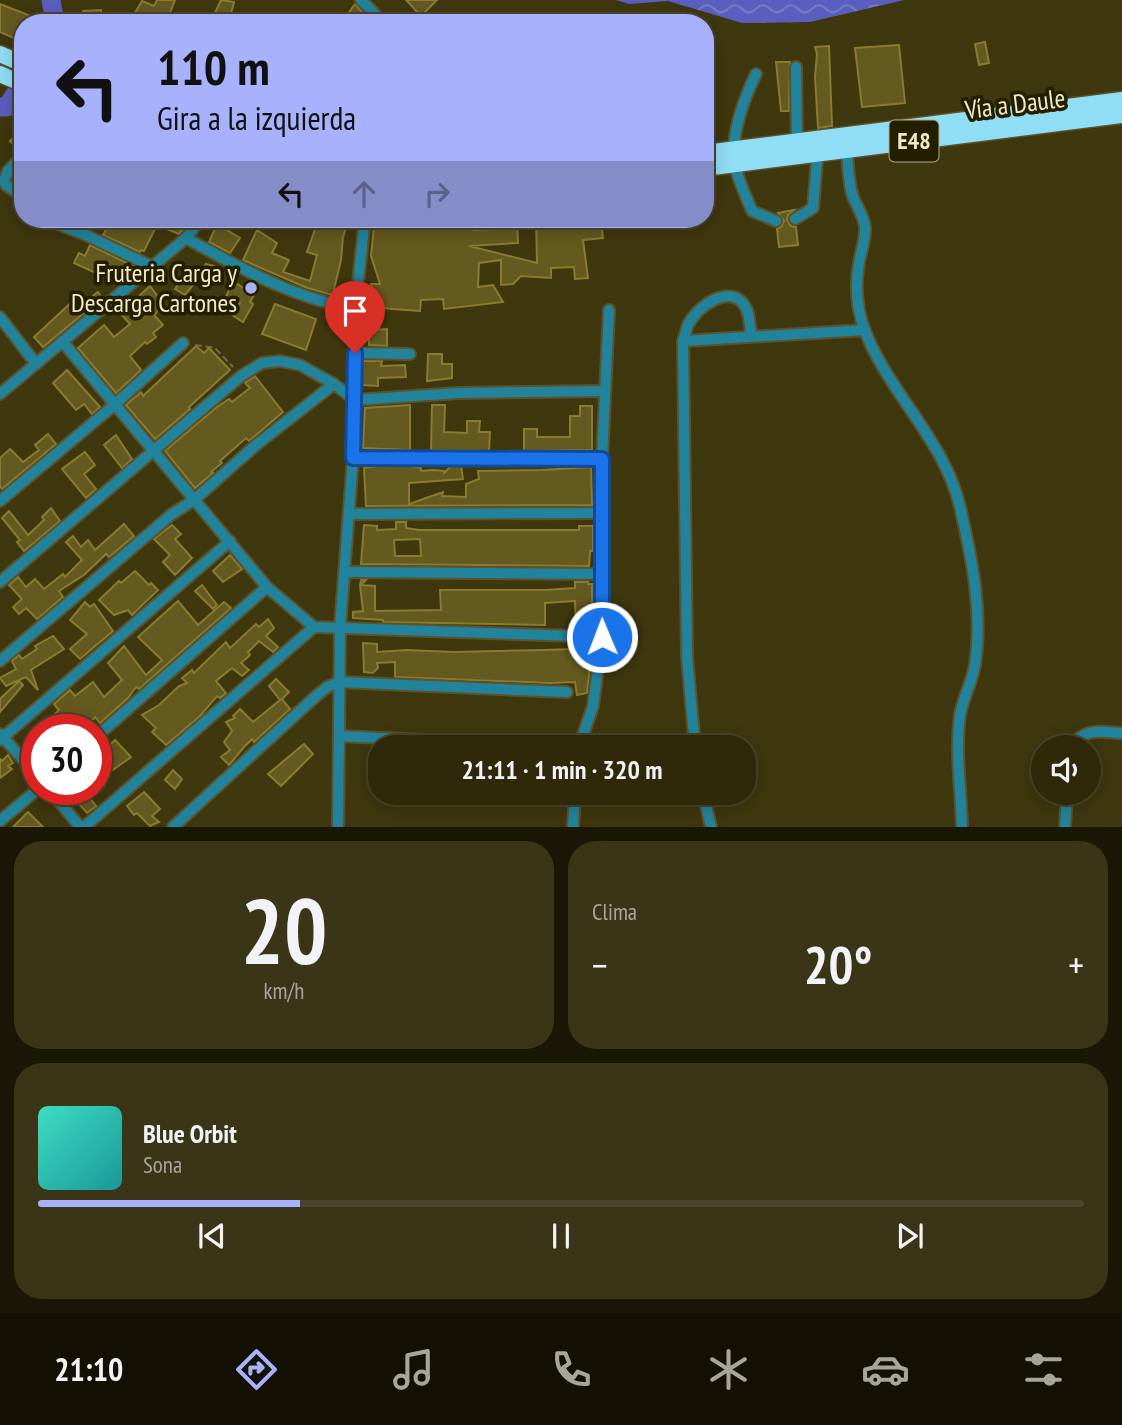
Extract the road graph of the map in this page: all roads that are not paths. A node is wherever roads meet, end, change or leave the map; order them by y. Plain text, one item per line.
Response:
1 (361, 0) edge
2 (375, 14) edge
3 (796, 67) dead end
4 (756, 74) dead end
5 (1122, 100) edge
6 (1122, 114) edge
7 (818, 146) junction
8 (798, 149) junction
9 (847, 150) junction
10 (714, 154) edge
11 (735, 157) junction
12 (14, 165) edge
13 (714, 165) edge
14 (14, 191) edge
15 (796, 219) dead end
16 (776, 221) dead end
17 (69, 228) edge
18 (194, 228) edge
19 (364, 228) edge
20 (186, 238) junction
21 (151, 266) junction
22 (376, 309) dead end
23 (355, 310) junction
24 (609, 310) dead end
25 (0, 317) edge
26 (865, 330) junction
27 (751, 336) junction
28 (62, 341) junction
29 (683, 341) junction
30 (183, 343) road end
31 (355, 353) junction
32 (410, 355) dead end
33 (36, 363) junction
34 (334, 384) junction
35 (604, 391) junction
36 (0, 394) edge
37 (355, 400) junction
38 (114, 406) junction
39 (152, 452) junction
40 (353, 458) junction
41 (602, 459) junction
42 (194, 500) junction
43 (0, 501) edge
44 (602, 513) junction
45 (350, 514) junction
46 (230, 541) junction
47 (344, 572) junction
48 (601, 574) junction
49 (0, 582) edge
50 (267, 587) junction
51 (314, 627) junction
52 (340, 628) junction
53 (602, 637) junction
54 (0, 661) edge
55 (339, 682) junction
56 (567, 692) dead end
57 (112, 723) edge
58 (1122, 733) edge
59 (583, 735) edge
60 (694, 735) edge
61 (1082, 735) edge
62 (339, 736) junction
63 (368, 737) edge
64 (1, 738) edge
65 (21, 759) edge
66 (21, 803) edge
67 (63, 805) edge
68 (574, 805) edge
69 (706, 805) edge
70 (1066, 805) edge
71 (0, 821) edge
72 (82, 827) edge
73 (173, 827) edge
74 (338, 827) edge
75 (573, 827) edge
76 (711, 827) edge
77 (962, 827) edge
78 (1065, 827) edge

1 - 2 street
3 - 8 street
4 - 11 street
5 - 7 highway, Vía a Daule / E48
6 - 9 highway, Vía a Daule / E48
7 - 8 highway, Vía a Daule / E48
7 - 9 highway, Vía a Daule / E48
7 - 15 street
8 - 11 highway, Vía a Daule / E48
9 - 26 street
10 - 11 highway, Vía a Daule / E48
11 - 13 highway, Vía a Daule / E48
11 - 16 street
12 - 14 street
17 - 21 street
18 - 20 street
19 - 23 street
20 - 21 street
20 - 23 street
21 - 28 street
22 - 23 street
23 - 31 street
24 - 35 street
25 - 33 street
26 - 27 street
26 - 77 street
27 - 29 street
27 - 29 street
28 - 33 street
28 - 38 street
29 - 60 street
30 - 38 street
31 - 32 street
31 - 37 street
33 - 36 street
34 - 37 street
34 - 39 street
34 - 42 street
35 - 37 street
35 - 41 street
37 - 40 street
38 - 39 street
38 - 43 street
39 - 42 street
39 - 49 street
40 - 41 street
40 - 45 street
41 - 44 street
42 - 46 street
42 - 54 street
44 - 45 street
44 - 48 street
45 - 47 street
46 - 50 street
46 - 64 street
47 - 48 street
47 - 52 street
48 - 53 street
50 - 51 street
50 - 57 street
51 - 52 street
51 - 72 street
52 - 53 street
52 - 55 street
53 - 59 street
55 - 56 street
55 - 62 street
55 - 73 street
58 - 61 street
62 - 63 street
62 - 74 street
64 - 65 street
66 - 71 street
67 - 72 street
68 - 75 street
69 - 76 street
70 - 78 street

